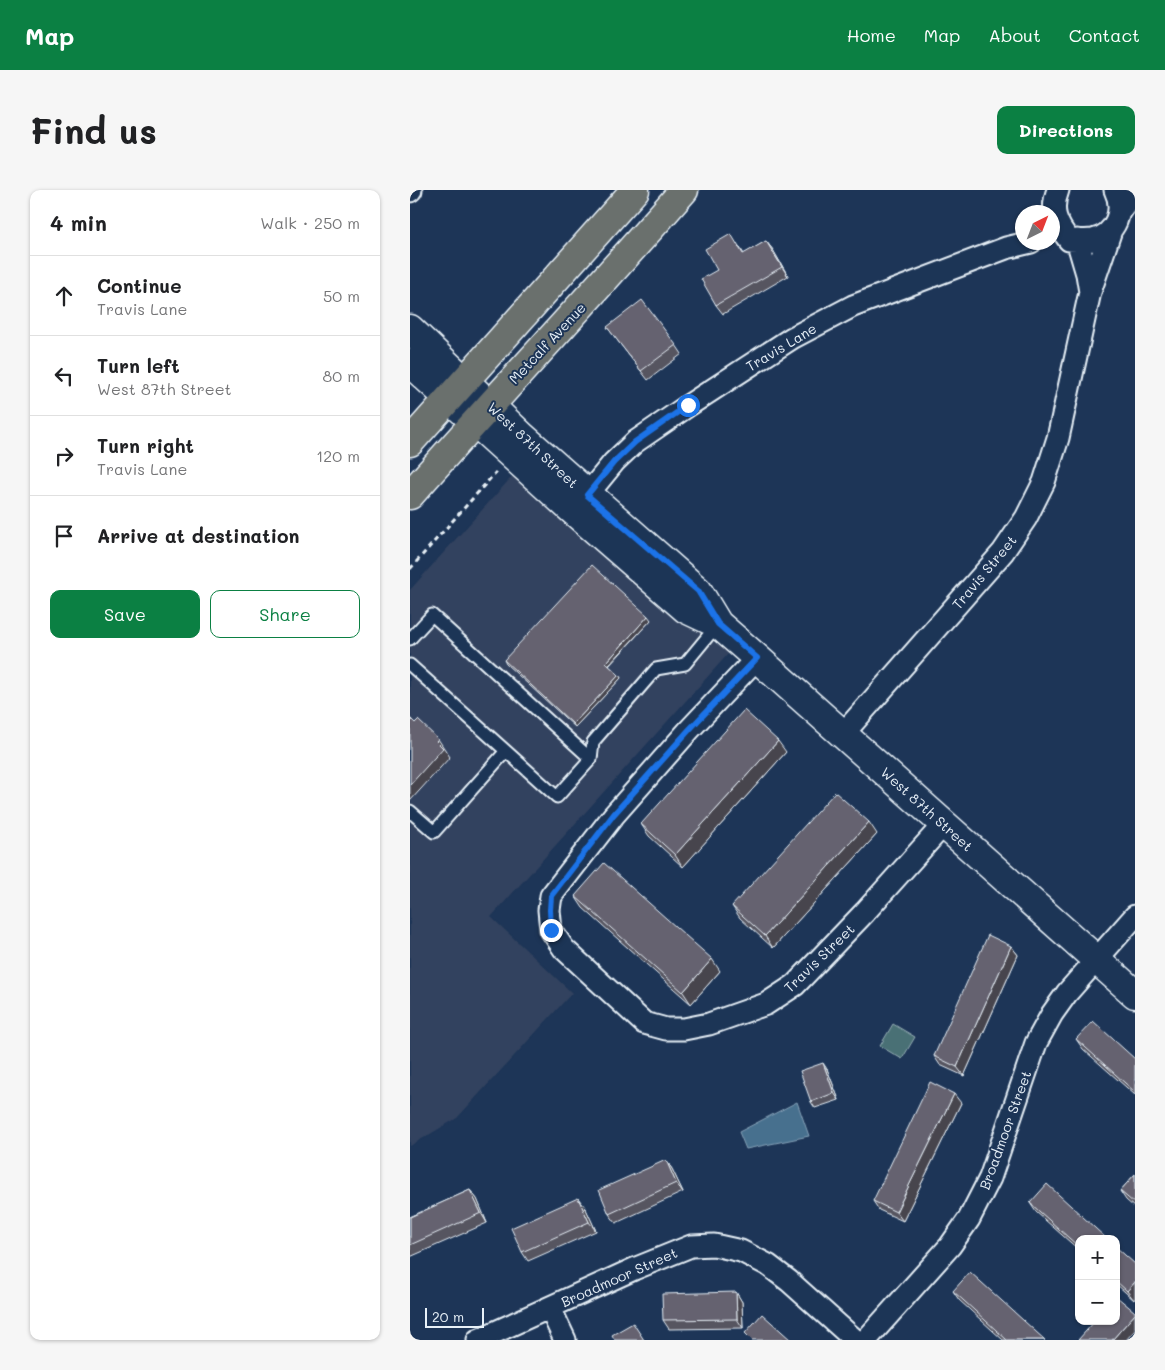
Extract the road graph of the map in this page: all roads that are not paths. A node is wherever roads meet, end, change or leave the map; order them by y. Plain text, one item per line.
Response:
1 (635, 190) edge
2 (684, 190) edge
3 (1115, 190) edge
4 (1135, 190) edge
5 (1054, 197) edge
6 (1115, 221) junction
7 (1066, 240) edge
8 (1014, 242) edge
9 (1090, 292) junction
10 (410, 329) edge
11 (410, 363) edge
12 (457, 389) junction
13 (483, 413) junction
14 (410, 442) edge
15 (410, 495) edge
16 (587, 495) junction
17 (718, 624) junction
18 (410, 639) edge
19 (757, 658) junction
20 (410, 665) edge
21 (843, 734) junction
22 (506, 751) junction
23 (591, 759) junction
24 (410, 811) edge
25 (944, 824) junction
26 (1135, 916) edge
27 (1096, 960) junction
28 (1135, 994) edge
29 (550, 1308) junction
30 (478, 1340) edge
31 (566, 1340) edge
32 (855, 1340) edge
33 (866, 1340) edge

1 - 12 main road
2 - 13 main road, Metcalf Avenue
3 - 6 street
4 - 6 street, Travis Street
5 - 7 street, Travis Street
6 - 7 street
6 - 9 street, Travis Street
7 - 9 street, Travis Street
8 - 16 street, Travis Lane
9 - 21 street, Travis Street
10 - 12 street, West 87th Street
11 - 12 street, West 87th Street
12 - 13 street, West 87th Street
12 - 14 main road
13 - 15 main road, Metcalf Avenue
13 - 16 street, West 87th Street
13 - 17 street, West 87th Street
16 - 17 street, West 87th Street
17 - 19 street, West 87th Street
17 - 23 lane
18 - 23 lane
19 - 21 street, West 87th Street
19 - 25 street, Travis Street
20 - 22 lane
21 - 25 street, West 87th Street
22 - 23 lane
22 - 24 lane
25 - 27 street, West 87th Street
26 - 27 street, Broadmoor Street
27 - 28 street, West 87th Street
27 - 33 street, Broadmoor Street
29 - 30 street, Broadmoor Street
29 - 31 street
29 - 32 street, Broadmoor Street

